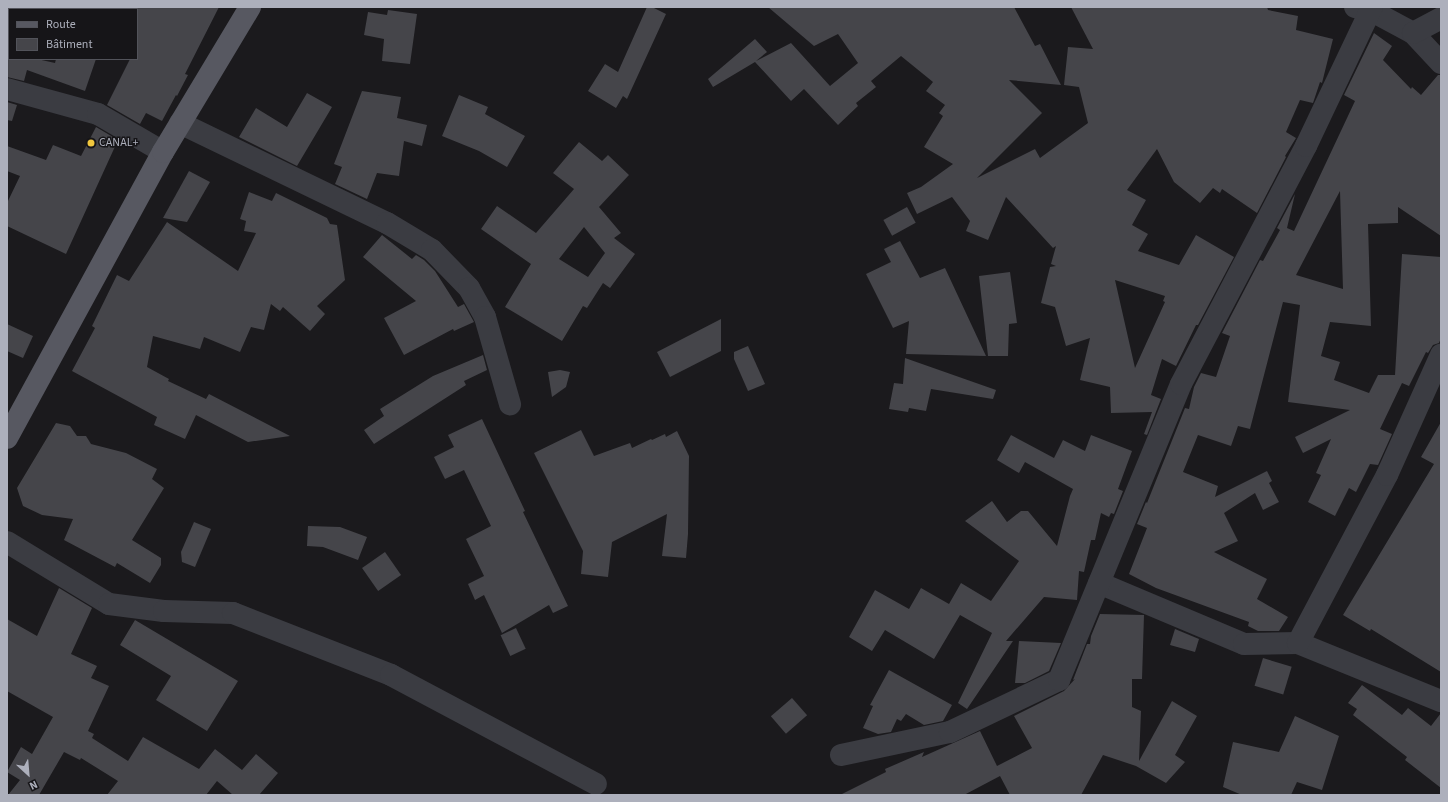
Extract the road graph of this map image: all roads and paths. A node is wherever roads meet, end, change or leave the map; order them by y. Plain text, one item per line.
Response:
1 (250, 7) edge
2 (1366, 8) edge
3 (1441, 18) edge
4 (1413, 33) junction
5 (1441, 64) edge
6 (7, 89) edge
7 (180, 123) junction
8 (163, 152) junction
9 (1441, 355) edge
10 (510, 404) dead end
11 (7, 438) edge
12 (7, 542) edge
13 (1099, 582) junction
14 (1298, 643) junction
15 (1441, 701) edge
16 (841, 755) dead end
17 (596, 784) dead end

1 - 7 main road
2 - 4 street
2 - 13 street
3 - 4 street
4 - 5 street
6 - 8 street
7 - 8 main road
7 - 10 street
8 - 11 main road
9 - 14 street
12 - 17 street
13 - 14 street
13 - 16 street
14 - 15 street

